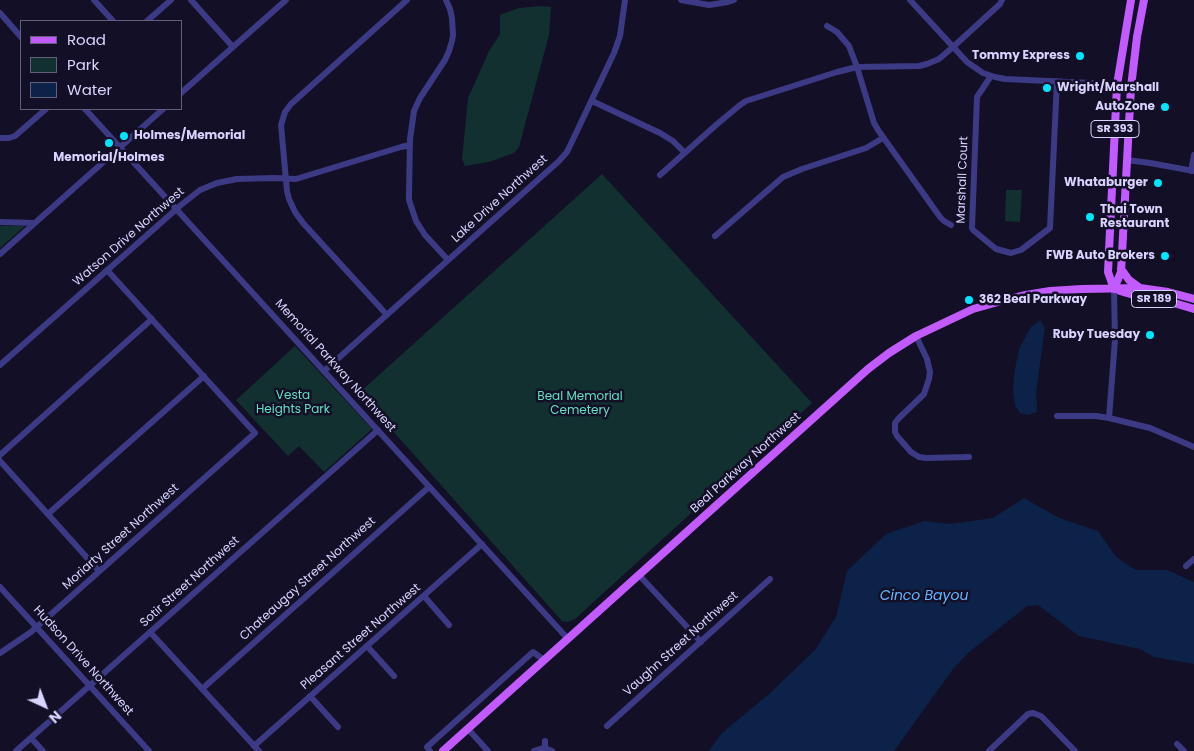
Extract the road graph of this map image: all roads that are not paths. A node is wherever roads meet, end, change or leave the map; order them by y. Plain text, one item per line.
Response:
1 (94, 0) edge
2 (171, 0) edge
3 (191, 0) edge
4 (286, 0) edge
5 (408, 0) edge
6 (446, 0) edge
7 (625, 0) edge
8 (681, 0) edge
9 (734, 0) edge
10 (910, 0) edge
11 (1002, 0) edge
12 (1131, 0) edge
13 (1144, 0) edge
14 (703, 2) edge
15 (0, 13) edge
16 (112, 20) edge
17 (148, 20) edge
18 (827, 26) dead end
19 (20, 36) edge
20 (233, 47) junction
21 (953, 47) junction
22 (857, 67) junction
23 (991, 76) junction
24 (1057, 81) junction
25 (1117, 84) junction
26 (1131, 87) junction
27 (182, 92) edge
28 (592, 101) junction
29 (45, 110) edge
30 (86, 110) edge
31 (162, 110) edge
32 (1114, 135) junction
33 (0, 138) edge
34 (884, 138) junction
35 (410, 145) junction
36 (120, 147) junction
37 (684, 153) junction
38 (1194, 156) edge
39 (1127, 160) junction
40 (1193, 171) edge
41 (660, 175) dead end
42 (286, 178) junction
43 (176, 210) junction
44 (0, 222) edge
45 (34, 223) junction
46 (951, 225) dead end
47 (715, 236) dead end
48 (0, 254) edge
49 (448, 260) junction
50 (1121, 269) junction
51 (107, 270) junction
52 (1140, 288) junction
53 (1114, 289) junction
54 (1194, 299) edge
55 (1194, 309) edge
56 (387, 315) junction
57 (152, 320) junction
58 (916, 336) junction
59 (0, 366) edge
60 (324, 372) junction
61 (204, 376) junction
62 (1057, 416) dead end
63 (1109, 418) junction
64 (378, 430) junction
65 (1194, 447) edge
66 (0, 455) edge
67 (969, 457) dead end
68 (0, 461) edge
69 (429, 487) junction
70 (48, 514) junction
71 (482, 544) junction
72 (1194, 559) edge
73 (1186, 566) dead end
74 (100, 571) junction
75 (639, 575) junction
76 (770, 579) dead end
77 (0, 587) edge
78 (424, 596) junction
79 (449, 625) dead end
80 (36, 627) junction
81 (150, 632) junction
82 (568, 639) junction
83 (700, 642) junction
84 (367, 646) junction
85 (0, 653) edge
86 (544, 660) junction
87 (394, 676) dead end
88 (90, 686) junction
89 (202, 689) junction
90 (310, 696) junction
91 (338, 726) dead end
92 (607, 726) dead end
93 (468, 729) junction
94 (31, 738) junction
95 (545, 740) dead end
96 (1177, 744) dead end
97 (256, 748) edge
98 (544, 748) junction
99 (16, 751) edge
100 (43, 751) edge
101 (149, 751) edge
102 (430, 751) edge
103 (443, 751) edge
104 (488, 751) edge
105 (534, 751) edge
106 (552, 751) edge
107 (989, 751) edge
108 (1075, 751) edge
109 (1184, 751) edge

1 - 16 street
2 - 17 street
3 - 20 street
4 - 20 street
5 - 42 street
6 - 35 street
7 - 28 street, Lake Drive Northwest
8 - 14 street
9 - 14 street
10 - 21 street
11 - 21 street
12 - 25 main road, SR 393
13 - 26 main road, SR 393
15 - 19 street
18 - 22 street
20 - 27 street
21 - 22 street
21 - 23 street
22 - 34 street
22 - 37 street
23 - 24 street
23 - 24 street, Marshall Court
24 - 25 street
25 - 26 street
25 - 32 main road, SR 393
26 - 39 main road, SR 393
28 - 37 street
28 - 49 street, Lake Drive Northwest
29 - 33 street
30 - 36 street, Memorial Parkway Northwest
31 - 36 street
32 - 39 main road
32 - 53 main road, SR 393
34 - 46 street
34 - 47 street
35 - 42 street, Watson Drive Northwest
35 - 49 street
36 - 43 street, Memorial Parkway Northwest
36 - 45 street
37 - 41 street
38 - 40 street
39 - 40 street
39 - 50 main road, SR 393
42 - 43 street, Watson Drive Northwest
42 - 56 street
43 - 51 street, Watson Drive Northwest
43 - 60 street, Memorial Parkway Northwest
44 - 45 street
45 - 48 street
49 - 56 street, Lake Drive Northwest
50 - 52 main road
50 - 53 main road, SR 393
51 - 57 street
51 - 59 street, Watson Drive Northwest
52 - 53 main road, Beal Parkway Northwest / SR 189
52 - 54 main road, Beal Parkway Northwest / SR 189
53 - 55 main road, Beal Parkway Northwest / SR 189
53 - 58 main road, Beal Parkway Northwest / SR 189
53 - 63 street
56 - 60 street, Lake Drive Northwest
57 - 61 street
57 - 66 street
58 - 67 street
58 - 75 main road, Beal Parkway Northwest / SR 189
60 - 64 street, Memorial Parkway Northwest
61 - 70 street
61 - 74 street, Moriarty Street Northwest
62 - 63 street
63 - 65 street
64 - 69 street, Memorial Parkway Northwest
64 - 81 street, Sotir Street Northwest
68 - 70 street
69 - 71 street, Memorial Parkway Northwest
69 - 89 street, Chateaugay Street Northwest
70 - 74 street
71 - 78 street, Pleasant Street Northwest
71 - 82 street, Memorial Parkway Northwest
72 - 73 street
74 - 80 street, Moriarty Street Northwest
75 - 82 main road, Beal Parkway Northwest / SR 189
75 - 83 street
76 - 83 street, Vaughn Street Northwest
77 - 80 street, Hudson Drive Northwest
78 - 79 street
78 - 84 street, Pleasant Street Northwest
80 - 85 street, Moriarty Street Northwest
80 - 88 street, Hudson Drive Northwest
81 - 88 street, Sotir Street Northwest
81 - 89 street
82 - 86 main road, Beal Parkway Northwest / SR 189
83 - 92 street, Vaughn Street Northwest
84 - 87 street
84 - 90 street, Pleasant Street Northwest
86 - 93 main road, Beal Parkway Northwest / SR 189
86 - 102 street
88 - 94 street, Sotir Street Northwest
88 - 101 street, Hudson Drive Northwest
89 - 97 street
90 - 91 street
90 - 97 street, Pleasant Street Northwest
93 - 103 main road, Beal Parkway Northwest / SR 189
93 - 104 street
94 - 99 street, Sotir Street Northwest
94 - 100 street
95 - 98 street
96 - 109 street
98 - 105 street
98 - 106 street
107 - 108 street

